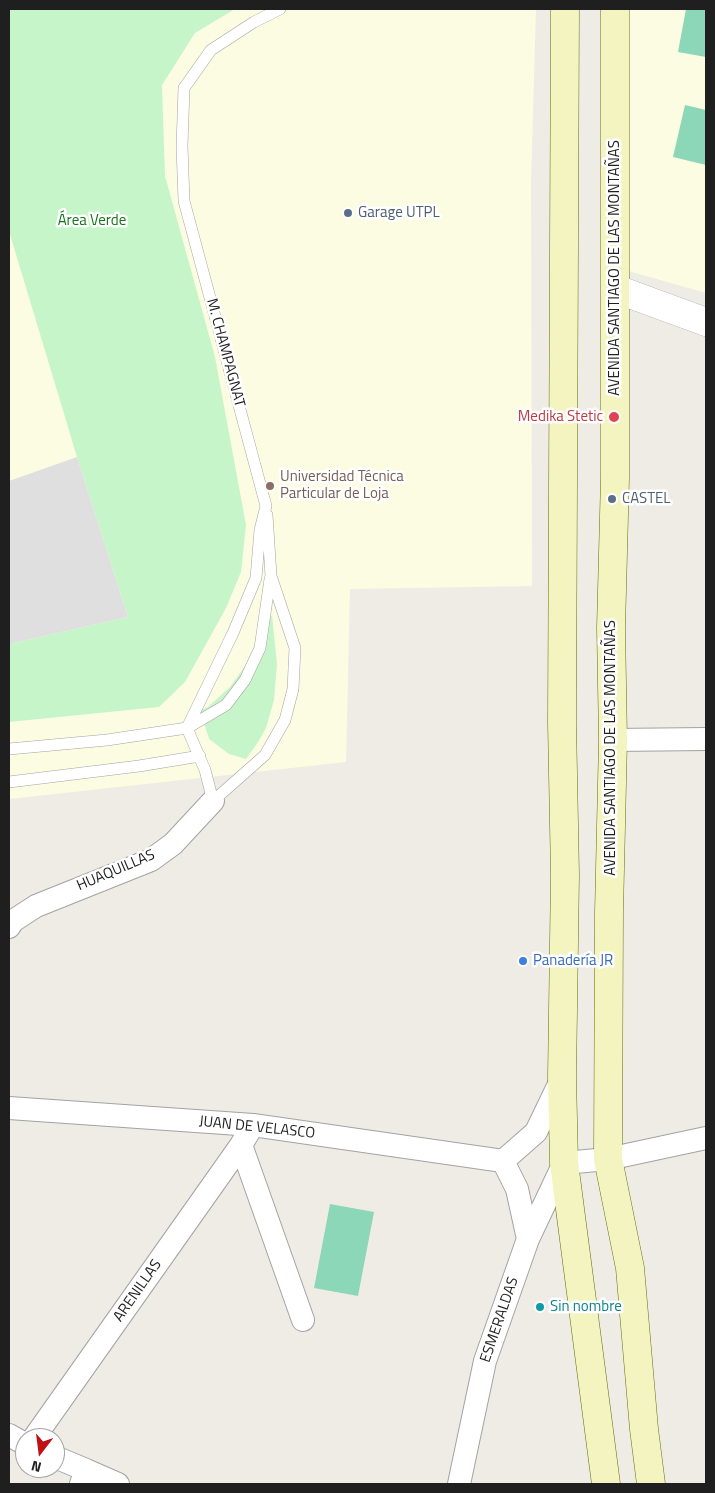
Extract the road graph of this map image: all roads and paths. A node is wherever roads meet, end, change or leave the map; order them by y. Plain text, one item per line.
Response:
1 (280, 9) edge
2 (565, 9) edge
3 (615, 9) edge
4 (616, 290) junction
5 (706, 322) edge
6 (266, 506) junction
7 (271, 576) junction
8 (187, 728) junction
9 (706, 739) edge
10 (614, 740) junction
11 (9, 749) edge
12 (200, 756) junction
13 (9, 782) edge
14 (213, 801) junction
15 (9, 927) edge
16 (562, 1077) junction
17 (9, 1108) edge
18 (253, 1125) junction
19 (706, 1138) edge
20 (241, 1145) junction
21 (608, 1159) junction
22 (503, 1161) junction
23 (564, 1163) junction
24 (528, 1239) junction
25 (303, 1320) dead end
26 (41, 1428) edge
27 (65, 1464) edge
28 (83, 1477) edge
29 (118, 1484) edge
30 (459, 1484) edge
31 (606, 1484) edge
32 (651, 1484) edge

1 - 6 lane, M. CHAMPAGNAT
2 - 16 main road
3 - 4 main road, AVENIDA SANTIAGO DE LAS MONTAÑAS
4 - 5 street
4 - 10 main road, AVENIDA SANTIAGO DE LAS MONTAÑAS
6 - 7 lane, M. CHAMPAGNAT
6 - 8 lane, M. CHAMPAGNAT
7 - 8 lane
7 - 14 lane, M. CHAMPAGNAT
8 - 11 lane
8 - 12 lane
9 - 10 street
10 - 21 main road, AVENIDA SANTIAGO DE LAS MONTAÑAS
12 - 13 lane
12 - 14 lane
14 - 15 street, HUAQUILLAS
16 - 22 street
16 - 23 main road
17 - 18 street, JUAN DE VELASCO
18 - 20 street, ARENILLAS
18 - 22 street, JUAN DE VELASCO
19 - 21 street
20 - 25 street
20 - 26 street, ARENILLAS
21 - 23 street
21 - 32 main road, AVENIDA SANTIAGO DE LAS MONTAÑAS
22 - 24 street
23 - 24 street, ESMERALDAS
23 - 31 main road
24 - 30 street, ESMERALDAS
27 - 28 street
28 - 29 street

